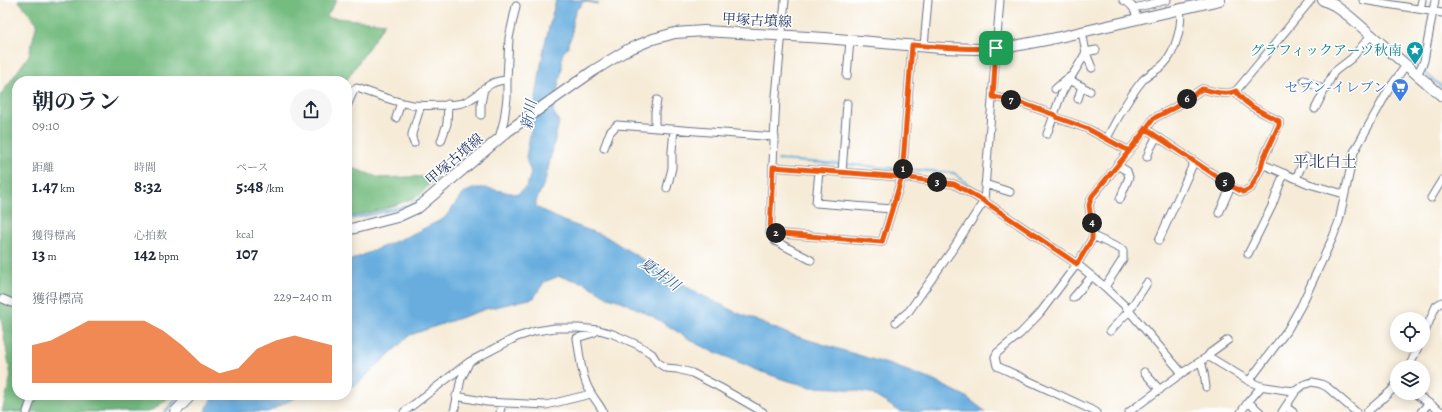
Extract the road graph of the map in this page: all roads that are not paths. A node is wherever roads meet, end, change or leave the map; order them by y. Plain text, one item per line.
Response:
1 (785, 0) edge
2 (928, 0) edge
3 (1000, 0) edge
4 (1123, 0) edge
5 (1167, 0) edge
6 (1220, 0) edge
7 (1311, 0) edge
8 (1323, 0) edge
9 (1365, 0) edge
10 (1422, 0) edge
11 (1435, 0) edge
12 (516, 6) dead end
13 (1184, 6) edge
14 (1134, 8) junction
15 (1420, 9) junction
16 (1432, 11) junction
17 (1442, 13) edge
18 (1137, 19) junction
19 (1082, 31) junction
20 (782, 35) junction
21 (1371, 35) junction
22 (850, 40) junction
23 (912, 45) junction
24 (924, 46) junction
25 (996, 48) junction
26 (1096, 50) dead end
27 (1086, 52) junction
28 (1406, 65) junction
29 (1092, 68) dead end
30 (1417, 75) junction
31 (847, 76) dead end
32 (1072, 78) junction
33 (507, 80) junction
34 (1304, 80) dead end
35 (1082, 86) junction
36 (484, 88) junction
37 (1055, 89) dead end
38 (1324, 90) junction
39 (1090, 91) dead end
40 (1236, 91) junction
41 (352, 95) edge
42 (1442, 96) edge
43 (993, 97) junction
44 (1078, 99) dead end
45 (657, 100) dead end
46 (401, 102) junction
47 (847, 103) dead end
48 (448, 104) junction
49 (421, 105) junction
50 (1315, 109) dead end
51 (481, 115) dead end
52 (1055, 115) junction
53 (396, 118) dead end
54 (655, 128) junction
55 (674, 129) junction
56 (1146, 129) junction
57 (1047, 134) dead end
58 (1157, 136) junction
59 (774, 137) junction
60 (499, 138) junction
61 (1107, 138) junction
62 (441, 141) dead end
63 (414, 143) dead end
64 (604, 148) dead end
65 (1129, 151) junction
66 (1147, 157) dead end
67 (1306, 158) dead end
68 (1194, 162) junction
69 (1262, 164) junction
70 (1117, 165) junction
71 (773, 167) junction
72 (819, 171) junction
73 (842, 172) junction
74 (1284, 173) junction
75 (902, 177) junction
76 (1296, 178) junction
77 (1442, 180) edge
78 (985, 184) junction
79 (1231, 186) junction
80 (667, 188) dead end
81 (1010, 192) dead end
82 (1344, 194) junction
83 (1431, 198) dead end
84 (1120, 199) dead end
85 (984, 201) junction
86 (892, 209) junction
87 (1219, 213) dead end
88 (352, 229) edge
89 (770, 233) junction
90 (1093, 236) junction
91 (1159, 240) dead end
92 (1248, 254) dead end
93 (811, 260) dead end
94 (1077, 264) junction
95 (1092, 276) junction
96 (1148, 283) dead end
97 (1105, 287) junction
98 (1073, 298) dead end
99 (3, 299) dead end
100 (1442, 302) edge
101 (12, 303) edge
102 (1129, 311) junction
103 (1430, 320) edge
104 (896, 322) dead end
105 (598, 330) junction
106 (1110, 331) dead end
107 (1228, 340) dead end
108 (1204, 359) junction
109 (469, 362) junction
110 (1144, 372) dead end
111 (1182, 373) junction
112 (1249, 381) junction
113 (1262, 386) junction
114 (1206, 387) dead end
115 (1160, 390) junction
116 (1296, 390) junction
117 (1390, 392) edge
118 (591, 394) junction
119 (456, 396) junction
120 (32, 400) edge
121 (186, 400) edge
122 (1424, 400) edge
123 (1248, 402) junction
124 (502, 403) junction
125 (1429, 403) junction
126 (552, 404) junction
127 (1348, 405) junction
128 (528, 408) edge
129 (1284, 410) edge
130 (27, 412) edge
131 (175, 412) edge
132 (404, 412) edge
133 (454, 412) edge
134 (500, 412) edge
135 (552, 412) edge
136 (603, 412) edge
137 (763, 412) edge
138 (1096, 412) edge
139 (1129, 412) edge
140 (1242, 412) edge
141 (1260, 412) edge
142 (1293, 412) edge
143 (1343, 412) edge
144 (1356, 412) edge
145 (1367, 412) edge
146 (1421, 412) edge
147 (1442, 412) edge

1 - 20 street
2 - 24 street
3 - 25 street
4 - 14 street
5 - 14 street
6 - 13 main road, 甲塚古墳線
7 - 40 street
8 - 21 main road
9 - 15 street
10 - 15 street
11 - 16 street
12 - 33 street
13 - 18 main road, 甲塚古墳線
13 - 61 street
14 - 18 street
15 - 16 street
16 - 17 street
16 - 30 street
18 - 19 main road, 甲塚古墳線
19 - 25 main road, 甲塚古墳線
19 - 27 street
20 - 22 main road, 甲塚古墳線
20 - 59 street
20 - 60 main road, 甲塚古墳線
21 - 28 main road
21 - 38 street
22 - 23 main road, 甲塚古墳線
22 - 31 street
23 - 24 main road, 甲塚古墳線
23 - 75 street
24 - 25 main road, 甲塚古墳線
25 - 43 street
26 - 27 street
27 - 29 street
27 - 32 street
28 - 30 main road
28 - 82 street
30 - 42 main road
32 - 35 street
32 - 37 street
32 - 52 street
33 - 36 street
33 - 60 street
34 - 38 street
35 - 39 street
35 - 44 street
36 - 48 street
36 - 51 street
38 - 50 street
40 - 56 street
40 - 69 street
41 - 46 street
43 - 52 street
43 - 78 street
45 - 54 street
46 - 49 street
46 - 53 street
47 - 73 street
48 - 49 street
48 - 62 street
49 - 63 street
52 - 57 street
52 - 61 street
54 - 55 street
54 - 64 street
55 - 59 street
55 - 80 street
56 - 58 street
56 - 65 street
58 - 66 street
58 - 68 street
59 - 71 street
60 - 88 main road, 甲塚古墳線
61 - 65 street
65 - 70 street
67 - 76 street
68 - 79 street
68 - 91 street
69 - 74 street
69 - 79 street
70 - 84 street
70 - 90 street
71 - 72 street
71 - 89 street
72 - 73 street
72 - 86 street
73 - 75 street
74 - 76 street
74 - 92 street
75 - 85 street
75 - 86 street
76 - 82 street
77 - 83 street
78 - 81 street
78 - 85 street
79 - 87 street
82 - 112 street
85 - 94 street
85 - 104 street
86 - 89 street
89 - 93 street
90 - 94 street
90 - 97 street
94 - 95 street
94 - 138 street
95 - 97 street
95 - 98 street
96 - 102 street
97 - 102 street
99 - 101 street
100 - 103 street
102 - 106 street
102 - 111 street
105 - 109 street
105 - 118 street
105 - 137 street
107 - 108 street
108 - 111 street
108 - 112 street
108 - 114 street
109 - 119 street
109 - 132 street
110 - 115 street
111 - 115 street
112 - 113 street
113 - 116 street
113 - 123 street
115 - 139 street
116 - 127 street
116 - 129 street
117 - 145 street
118 - 126 street
118 - 136 street
119 - 124 street
119 - 133 street
120 - 130 street
121 - 131 main road
122 - 125 street
123 - 140 street
123 - 141 street
124 - 128 street
124 - 134 street
125 - 146 street
125 - 147 street
126 - 128 street
126 - 135 street
127 - 143 street
127 - 144 street
129 - 142 street

